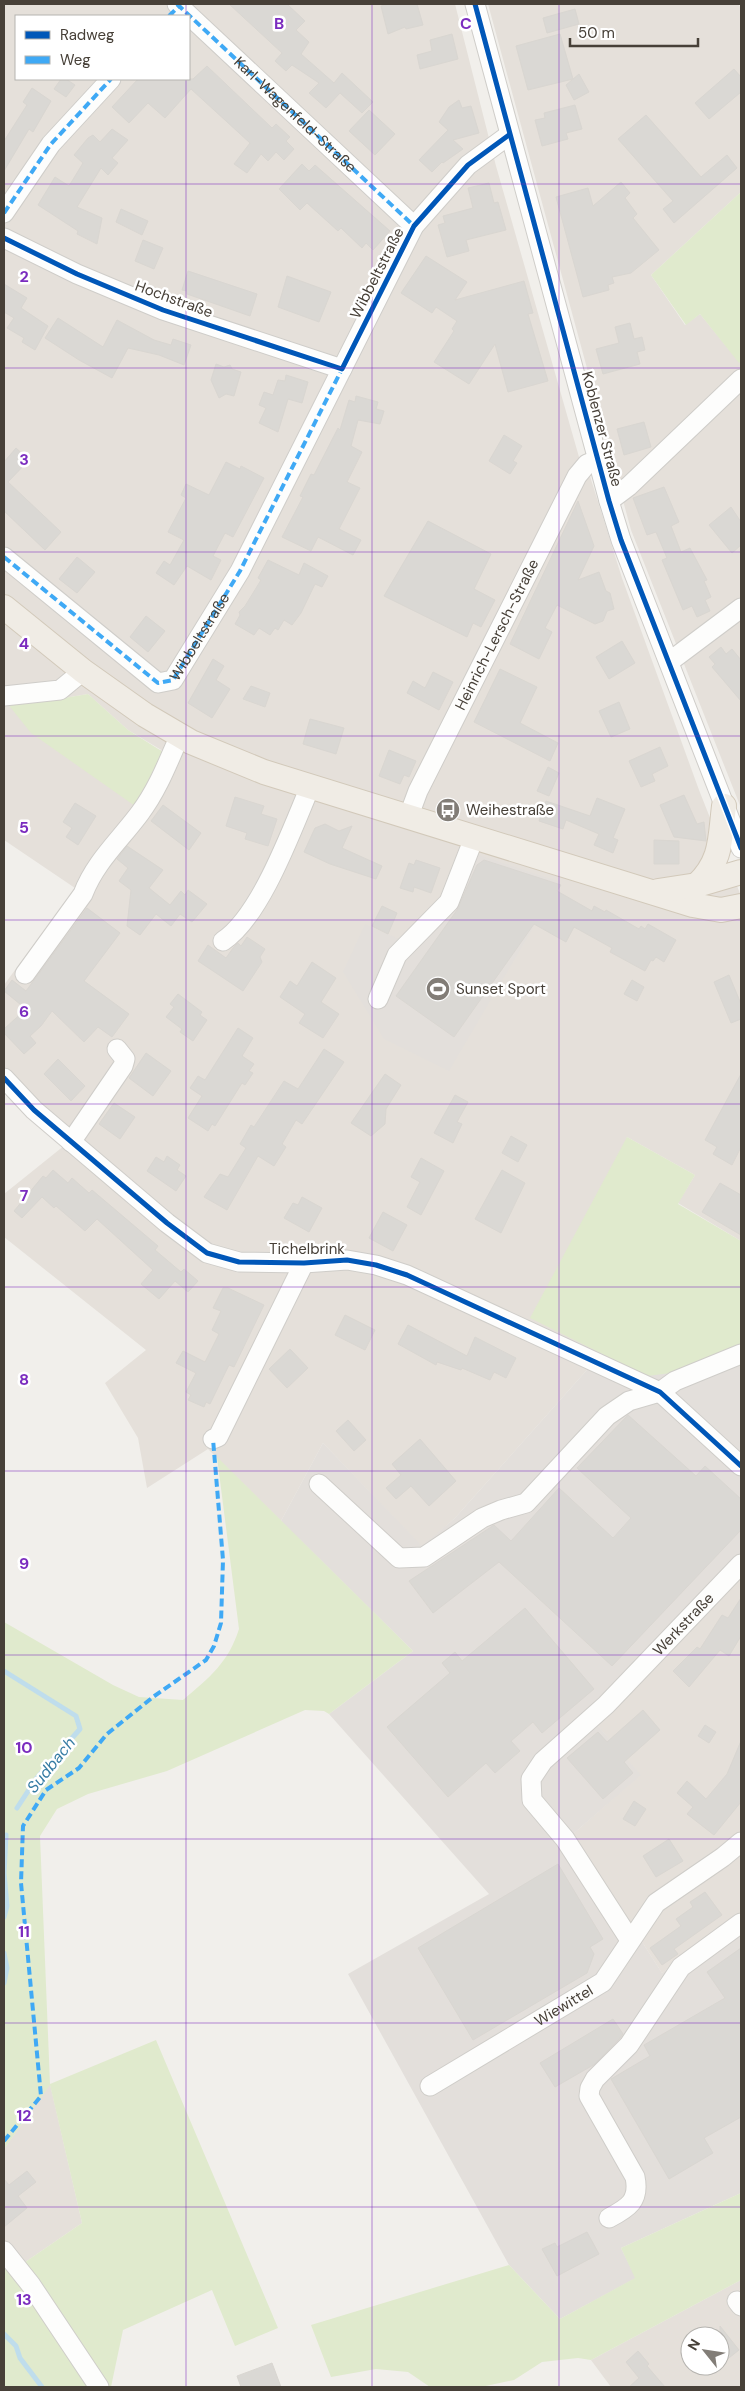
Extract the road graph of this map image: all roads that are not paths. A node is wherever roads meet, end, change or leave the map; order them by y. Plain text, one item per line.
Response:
1 (475, 4) edge
2 (190, 22) edge
3 (110, 80) edge
4 (509, 135) junction
5 (4, 213) edge
6 (414, 226) junction
7 (4, 238) edge
8 (342, 370) junction
9 (741, 380) edge
10 (597, 460) junction
11 (608, 501) junction
12 (4, 557) edge
13 (4, 607) edge
14 (741, 608) edge
15 (669, 662) junction
16 (83, 671) junction
17 (4, 696) edge
18 (180, 735) junction
19 (310, 787) junction
20 (724, 806) junction
21 (408, 818) junction
22 (474, 838) junction
23 (741, 848) edge
24 (741, 872) edge
25 (697, 885) junction
26 (653, 892) junction
27 (741, 906) edge
28 (223, 941) dead end
29 (25, 974) dead end
30 (378, 999) dead end
31 (117, 1049) dead end
32 (4, 1078) edge
33 (71, 1142) junction
34 (304, 1263) junction
35 (741, 1354) edge
36 (660, 1392) junction
37 (213, 1439) dead end
38 (741, 1466) edge
39 (318, 1484) dead end
40 (741, 1564) edge
41 (741, 1842) edge
42 (741, 1923) edge
43 (630, 1940) junction
44 (430, 2086) dead end
45 (609, 2218) dead end
46 (4, 2251) edge
47 (100, 2387) edge

1 - 4 street, Koblenzer Straße
2 - 6 street, Karl-Wagenfeld-Straße
3 - 5 street
4 - 6 street, Wibbeltstraße
4 - 10 street, Koblenzer Straße
6 - 8 street, Wibbeltstraße
7 - 8 street, Hochstraße
8 - 12 street, Wibbeltstraße
9 - 11 street
10 - 11 street, Koblenzer Straße
10 - 21 street, Heinrich-Lersch-Straße
11 - 15 street, Koblenzer Straße
13 - 16 main road
14 - 15 street
15 - 20 street, Koblenzer Straße
16 - 17 street
16 - 18 main road
18 - 19 main road
18 - 29 street
19 - 21 main road
19 - 28 street
20 - 23 street, Koblenzer Straße
20 - 25 main road
21 - 22 main road
22 - 26 main road
22 - 30 street
24 - 25 main road
25 - 26 main road
26 - 27 main road
31 - 33 street
32 - 33 street, Tichelbrink
33 - 34 street, Tichelbrink
34 - 36 street, Tichelbrink
34 - 37 street, Tichelbrink
35 - 36 street
36 - 38 street, Tichelbrink
36 - 39 street
40 - 43 street, Werkstraße
41 - 43 street, Wiewittel
42 - 45 street
43 - 44 street, Wiewittel
46 - 47 street

